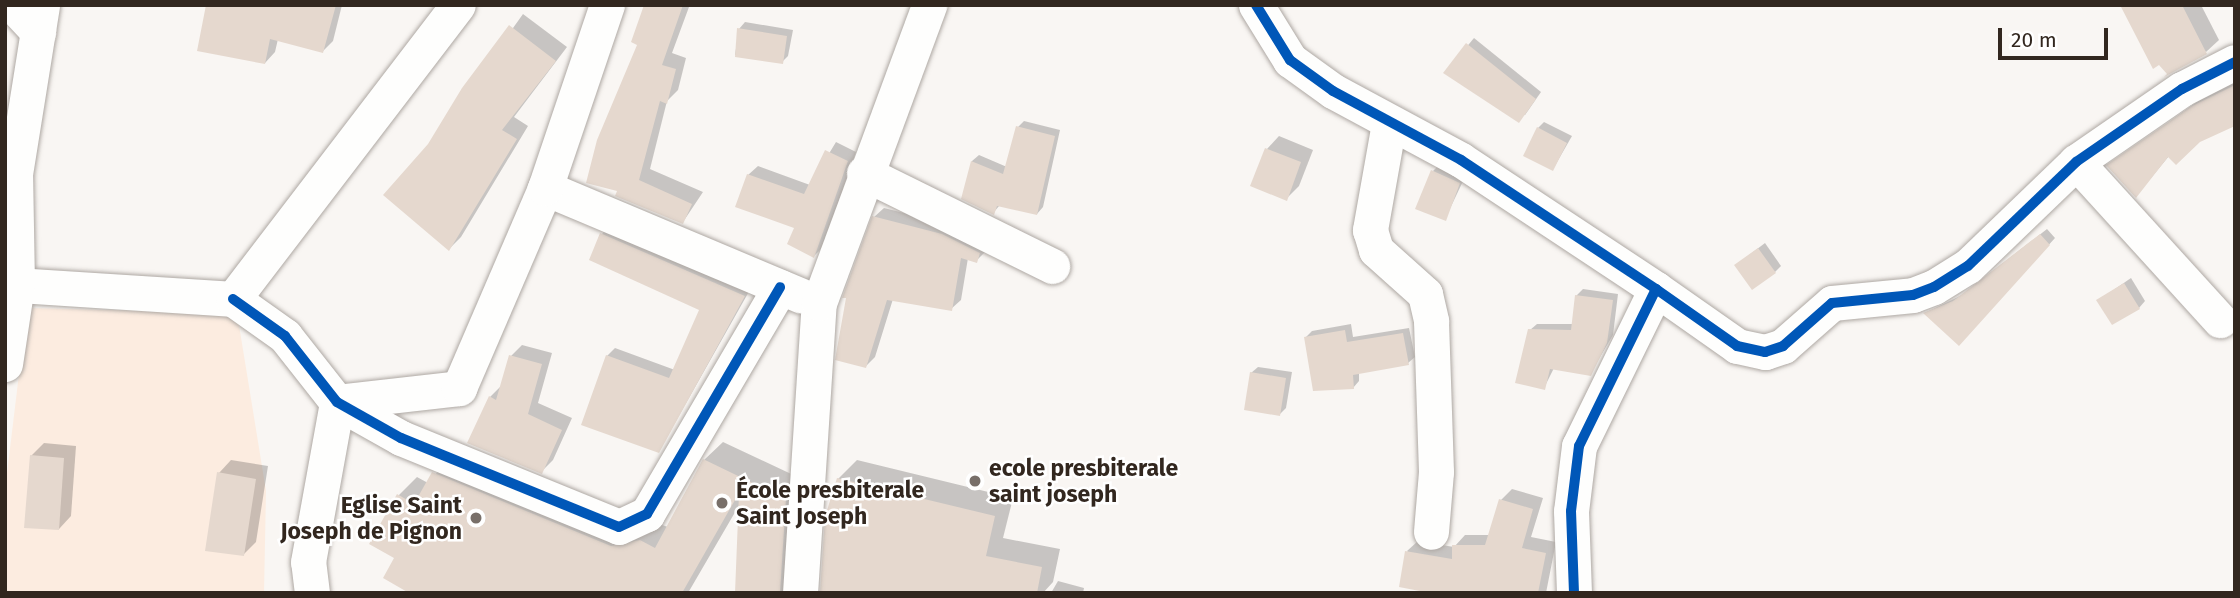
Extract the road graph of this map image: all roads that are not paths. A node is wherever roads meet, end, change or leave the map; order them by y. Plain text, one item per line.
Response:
1 (13, 5) edge
2 (458, 5) edge
3 (607, 5) edge
4 (929, 5) edge
5 (1256, 5) edge
6 (40, 19) edge
7 (2235, 62) edge
8 (1390, 123) junction
9 (2076, 162) junction
10 (864, 173) junction
11 (10, 174) edge
12 (545, 188) junction
13 (1052, 266) dead end
14 (17, 285) junction
15 (780, 287) junction
16 (1656, 289) junction
17 (233, 299) junction
18 (819, 303) junction
19 (2220, 320) dead end
20 (5, 364) edge
21 (337, 402) junction
22 (1431, 532) dead end
23 (312, 593) edge
24 (800, 593) edge
25 (1574, 593) edge

1 - 6 street
2 - 17 street
3 - 12 street
4 - 10 street
5 - 8 street
6 - 11 street
7 - 9 street
8 - 16 street
8 - 22 street
9 - 16 street
9 - 19 street
10 - 13 street
10 - 18 street
11 - 14 street
12 - 15 street
12 - 21 street
14 - 17 street
14 - 20 street
15 - 18 street
15 - 21 street
16 - 25 street
17 - 21 street
18 - 24 street
21 - 23 street

